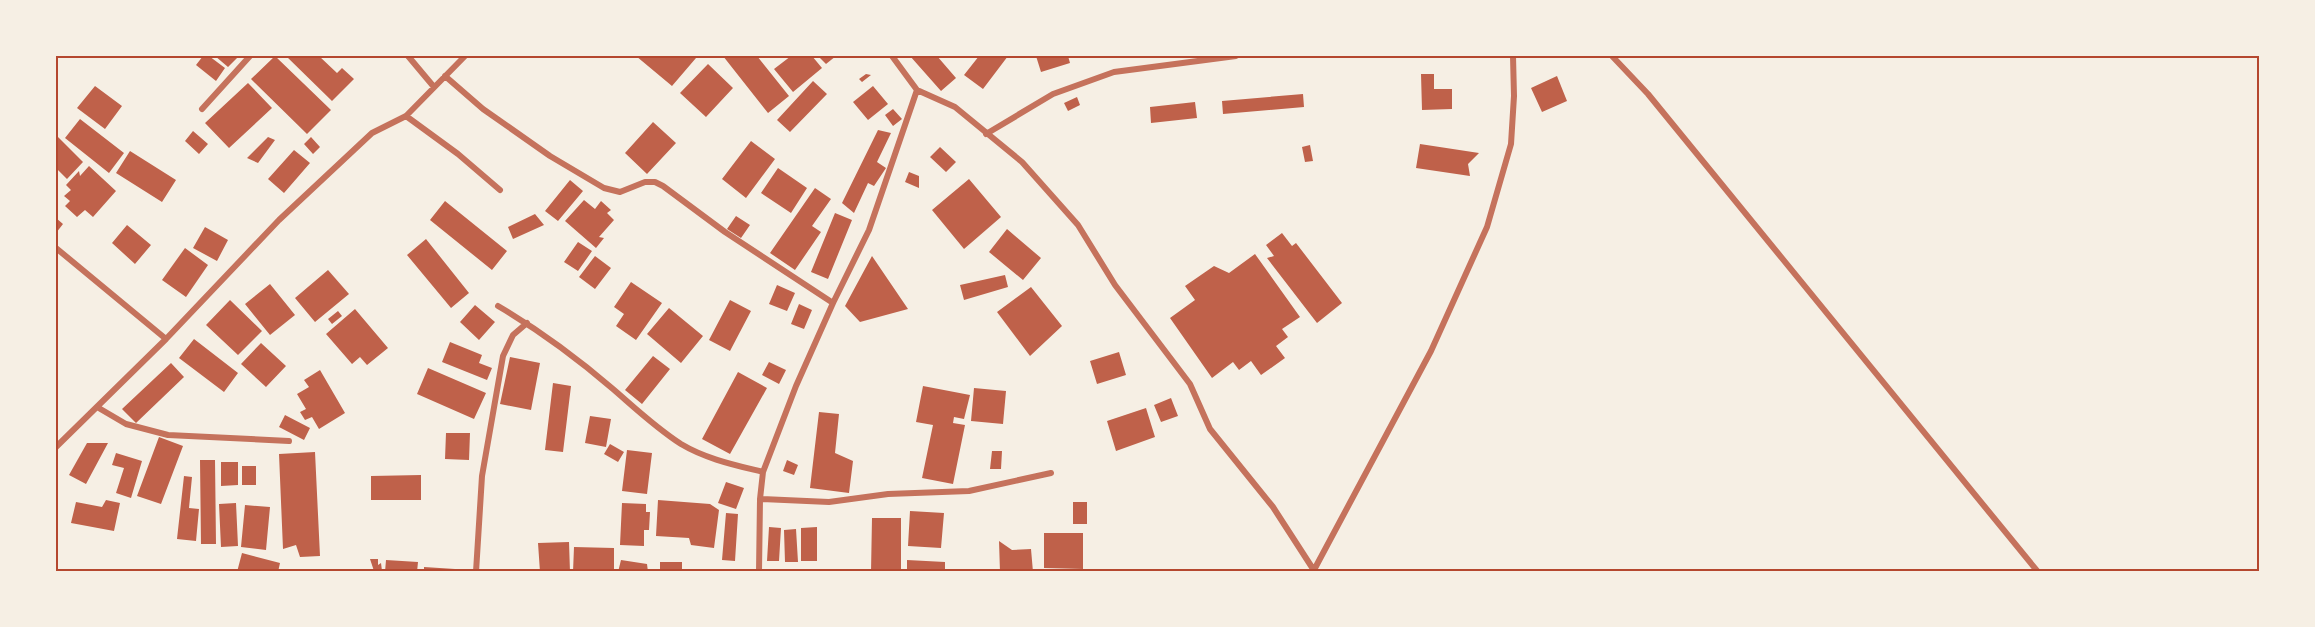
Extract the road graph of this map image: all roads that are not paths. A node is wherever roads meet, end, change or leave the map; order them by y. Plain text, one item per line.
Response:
1 (250, 56) edge
2 (408, 56) edge
3 (465, 56) edge
4 (892, 56) edge
5 (1236, 56) edge
6 (1513, 56) edge
7 (1612, 56) edge
8 (445, 76) junction
9 (434, 87) junction
10 (917, 90) junction
11 (202, 109) dead end
12 (406, 116) junction
13 (987, 134) junction
14 (500, 190) dead end
15 (56, 248) edge
16 (833, 303) junction
17 (498, 306) dead end
18 (527, 323) junction
19 (166, 339) junction
20 (97, 407) junction
21 (289, 441) dead end
22 (56, 447) edge
23 (763, 472) junction
24 (1051, 473) dead end
25 (760, 499) junction
26 (1314, 571) edge
27 (476, 572) edge
28 (759, 572) edge
29 (2038, 572) edge

1 - 11 street
2 - 9 street
3 - 8 street
4 - 10 street
5 - 13 street
6 - 26 street
7 - 29 street
8 - 9 street
8 - 16 street
9 - 12 street
10 - 13 street
10 - 16 street
12 - 14 street
12 - 19 street
13 - 26 street
15 - 19 street
16 - 23 street
17 - 18 street
18 - 23 street
18 - 27 street
19 - 20 street
20 - 21 street
20 - 22 street
23 - 25 street
24 - 25 street
25 - 28 street

